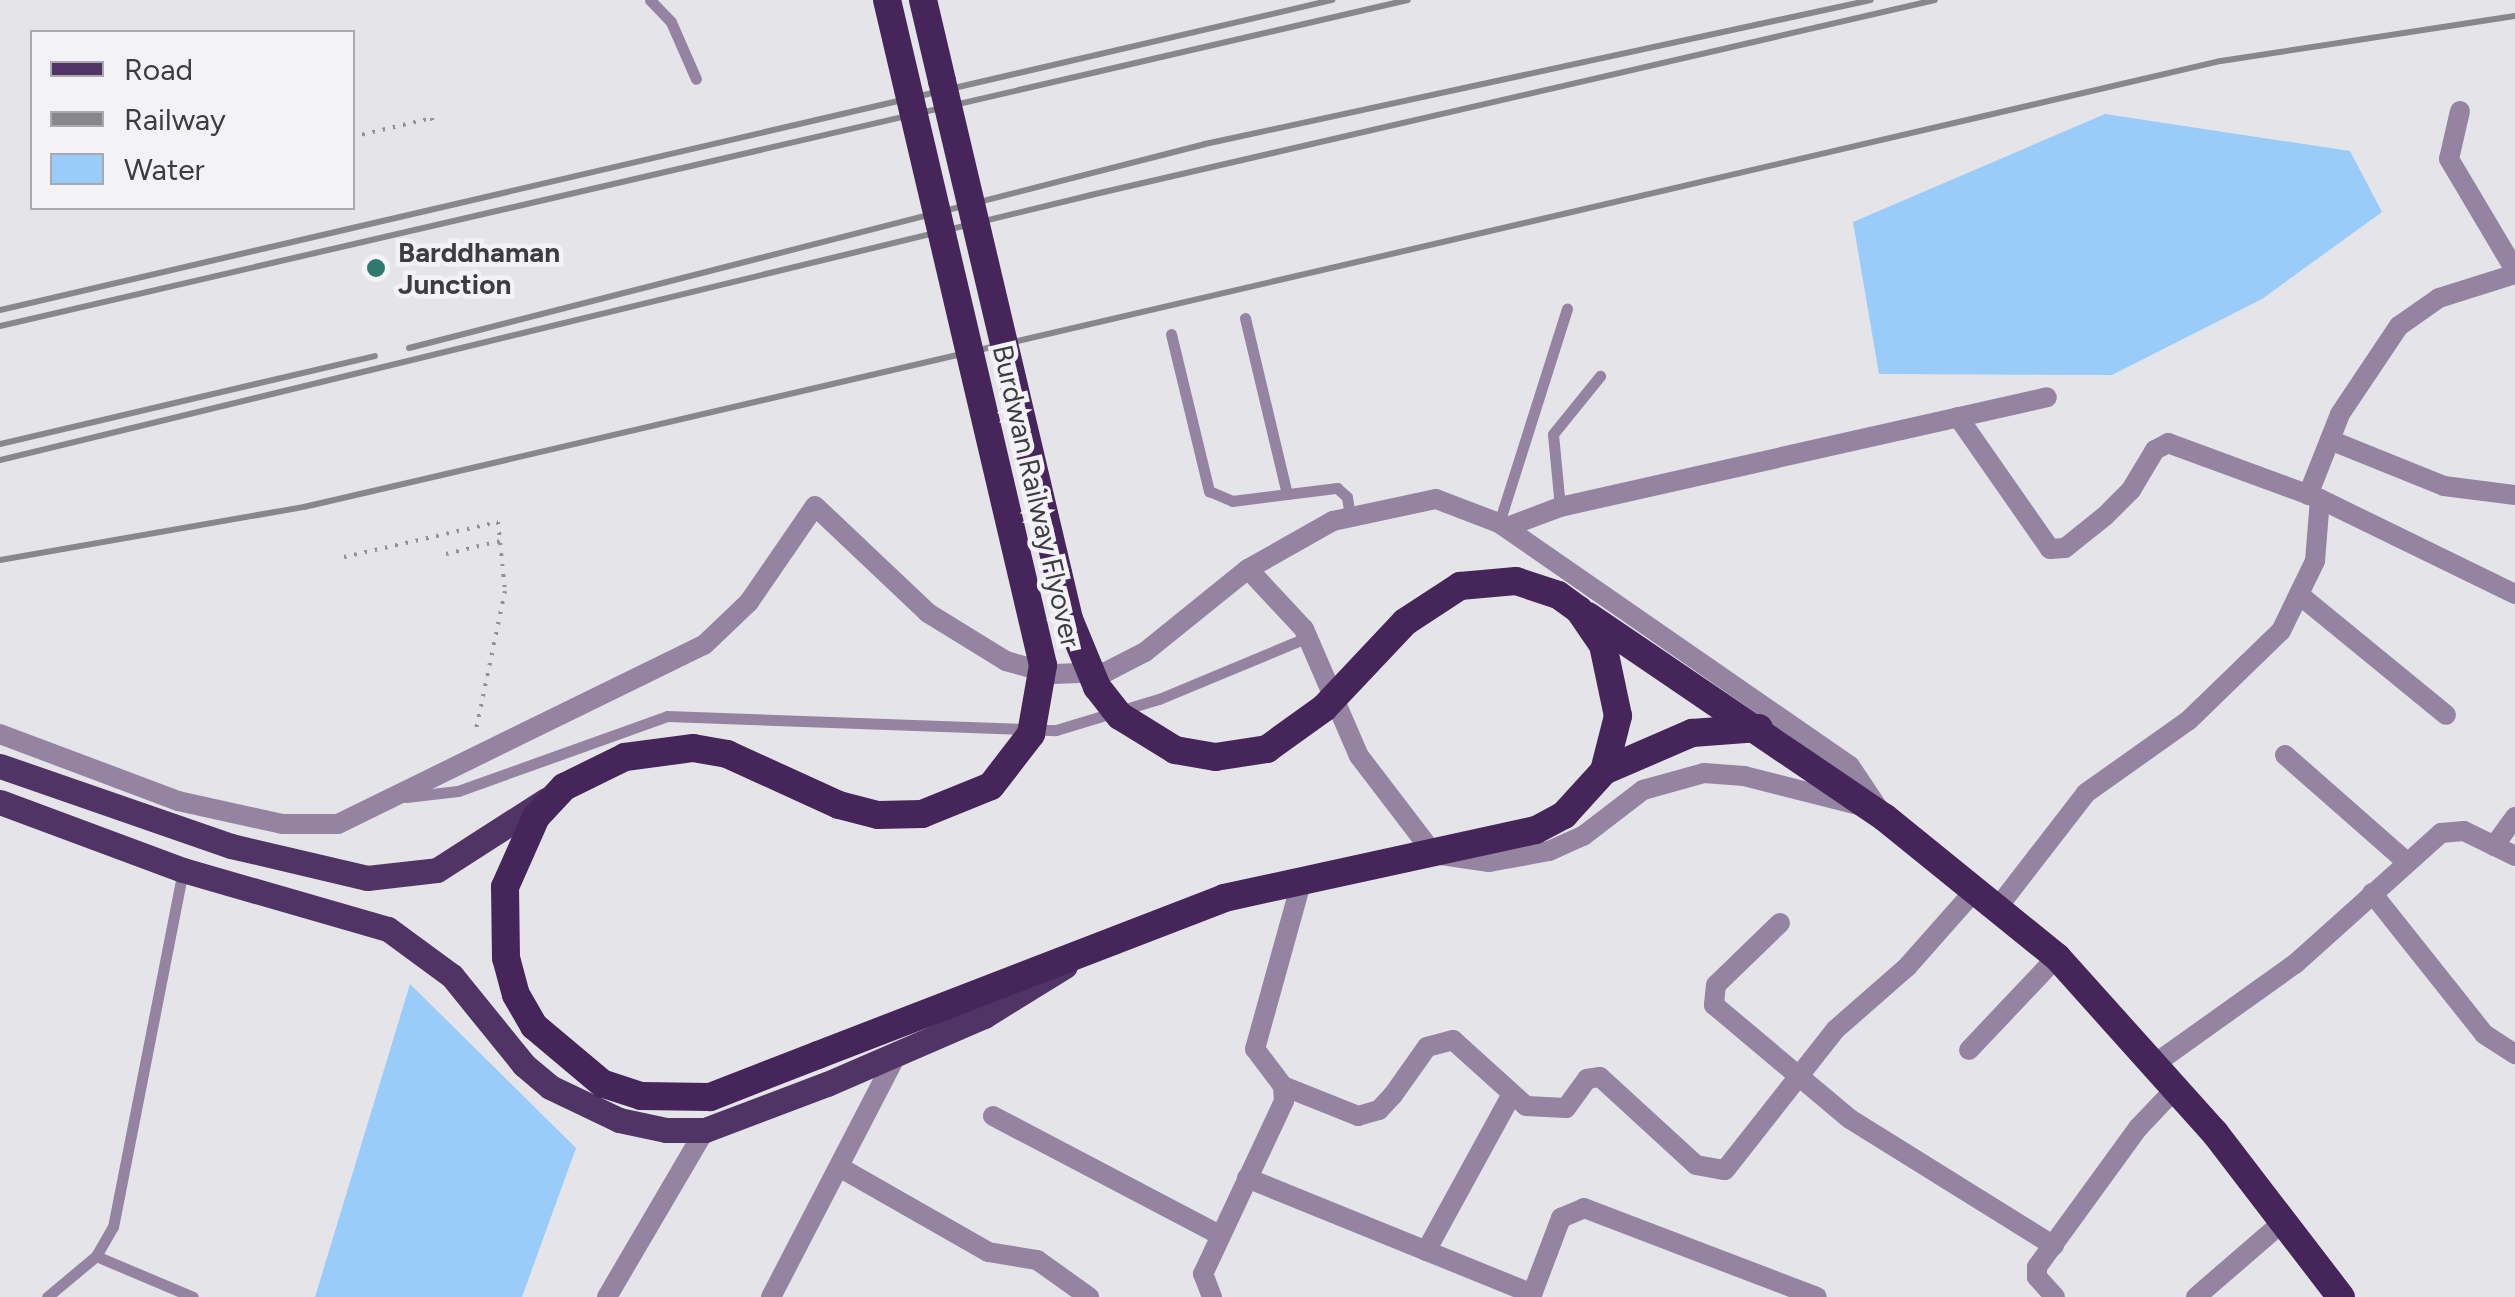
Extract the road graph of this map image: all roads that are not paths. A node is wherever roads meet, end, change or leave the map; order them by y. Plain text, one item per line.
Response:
1 (650, 0) edge
2 (887, 0) edge
3 (923, 0) edge
4 (696, 79) dead end
5 (2460, 111) dead end
6 (2515, 272) edge
7 (1567, 308) dead end
8 (1245, 318) dead end
9 (1171, 334) dead end
10 (1600, 376) dead end
11 (2047, 397) dead end
12 (1958, 417) junction
13 (2330, 440) junction
14 (1286, 494) junction
15 (2515, 495) edge
16 (2314, 497) junction
17 (1560, 507) junction
18 (1350, 518) junction
19 (1503, 525) junction
20 (1248, 568) junction
21 (2515, 594) edge
22 (2302, 597) junction
23 (1568, 603) junction
24 (1308, 637) junction
25 (2446, 714) dead end
26 (1760, 728) junction
27 (0, 734) edge
28 (2285, 754) dead end
29 (0, 766) edge
30 (1604, 772) junction
31 (564, 788) junction
32 (402, 797) junction
33 (0, 802) edge
34 (1877, 813) junction
35 (2515, 818) edge
36 (2494, 846) junction
37 (1434, 854) junction
38 (2515, 856) edge
39 (2407, 862) junction
40 (183, 870) junction
41 (1302, 880) junction
42 (1976, 889) junction
43 (2372, 893) junction
44 (1998, 907) junction
45 (1780, 923) dead end
46 (1098, 944) junction
47 (2057, 958) junction
48 (1969, 1050) dead end
49 (897, 1054) junction
50 (2515, 1054) edge
51 (2156, 1063) junction
52 (1795, 1076) junction
53 (1283, 1086) junction
54 (2177, 1087) junction
55 (1511, 1096) junction
56 (993, 1116) dead end
57 (706, 1130) junction
58 (841, 1168) junction
59 (1247, 1178) junction
60 (2283, 1222) junction
61 (1220, 1236) junction
62 (2054, 1246) junction
63 (1426, 1251) junction
64 (96, 1256) junction
65 (1531, 1296) edge
66 (48, 1297) edge
67 (192, 1297) edge
68 (606, 1297) edge
69 (770, 1297) edge
70 (1089, 1297) edge
71 (1212, 1297) edge
72 (1818, 1297) edge
73 (2056, 1297) edge
74 (2196, 1297) edge
75 (2341, 1297) edge

1 - 4 lane
2 - 31 highway, Burdwan Railway Flyover, bridge
3 - 23 highway, Burdwan Railway Flyover, bridge
5 - 6 street
6 - 13 street
7 - 19 lane
8 - 14 lane
9 - 14 lane
10 - 17 lane
11 - 12 street
12 - 16 street
12 - 17 street
13 - 15 street
13 - 16 street
14 - 18 lane
16 - 21 street
16 - 22 street
17 - 19 street
18 - 19 street
18 - 20 street
19 - 34 street
20 - 24 street
20 - 32 street
22 - 25 street
22 - 44 street
23 - 26 highway, Burdwan Railway Flyover
23 - 30 highway
24 - 32 lane
24 - 37 street
26 - 30 highway
26 - 34 highway, Burdwan Railway Flyover
27 - 32 street
28 - 39 street
29 - 31 main road, Burdwan Railway Flyover, bridge
30 - 37 highway, Burdwan Railway Flyover
31 - 46 highway, Burdwan Railway Flyover, bridge
33 - 40 main road
34 - 37 street
34 - 42 highway, Burdwan Railway Flyover
35 - 36 street
36 - 38 street
36 - 39 street
37 - 41 highway, Burdwan Railway Flyover
39 - 43 street
40 - 57 main road
40 - 64 lane
41 - 46 highway, Burdwan Railway Flyover
41 - 53 street
42 - 44 highway, Burdwan Railway Flyover
42 - 52 street
43 - 50 street
43 - 51 street
44 - 47 highway, Burdwan Railway Flyover
45 - 52 street
46 - 49 main road
47 - 48 street
47 - 51 highway, Burdwan Railway Flyover
49 - 57 main road
49 - 58 street
51 - 54 highway, Burdwan Railway Flyover
52 - 55 street
52 - 62 street
53 - 55 street
53 - 59 street
54 - 60 highway, Burdwan Railway Flyover
54 - 62 street
55 - 63 street
56 - 61 street
57 - 68 street
58 - 69 street
58 - 70 street
59 - 61 street
59 - 63 street
60 - 74 street
60 - 75 highway, Burdwan Railway Flyover
61 - 71 street
62 - 73 street
63 - 65 street
64 - 66 lane
64 - 67 lane
65 - 72 street

